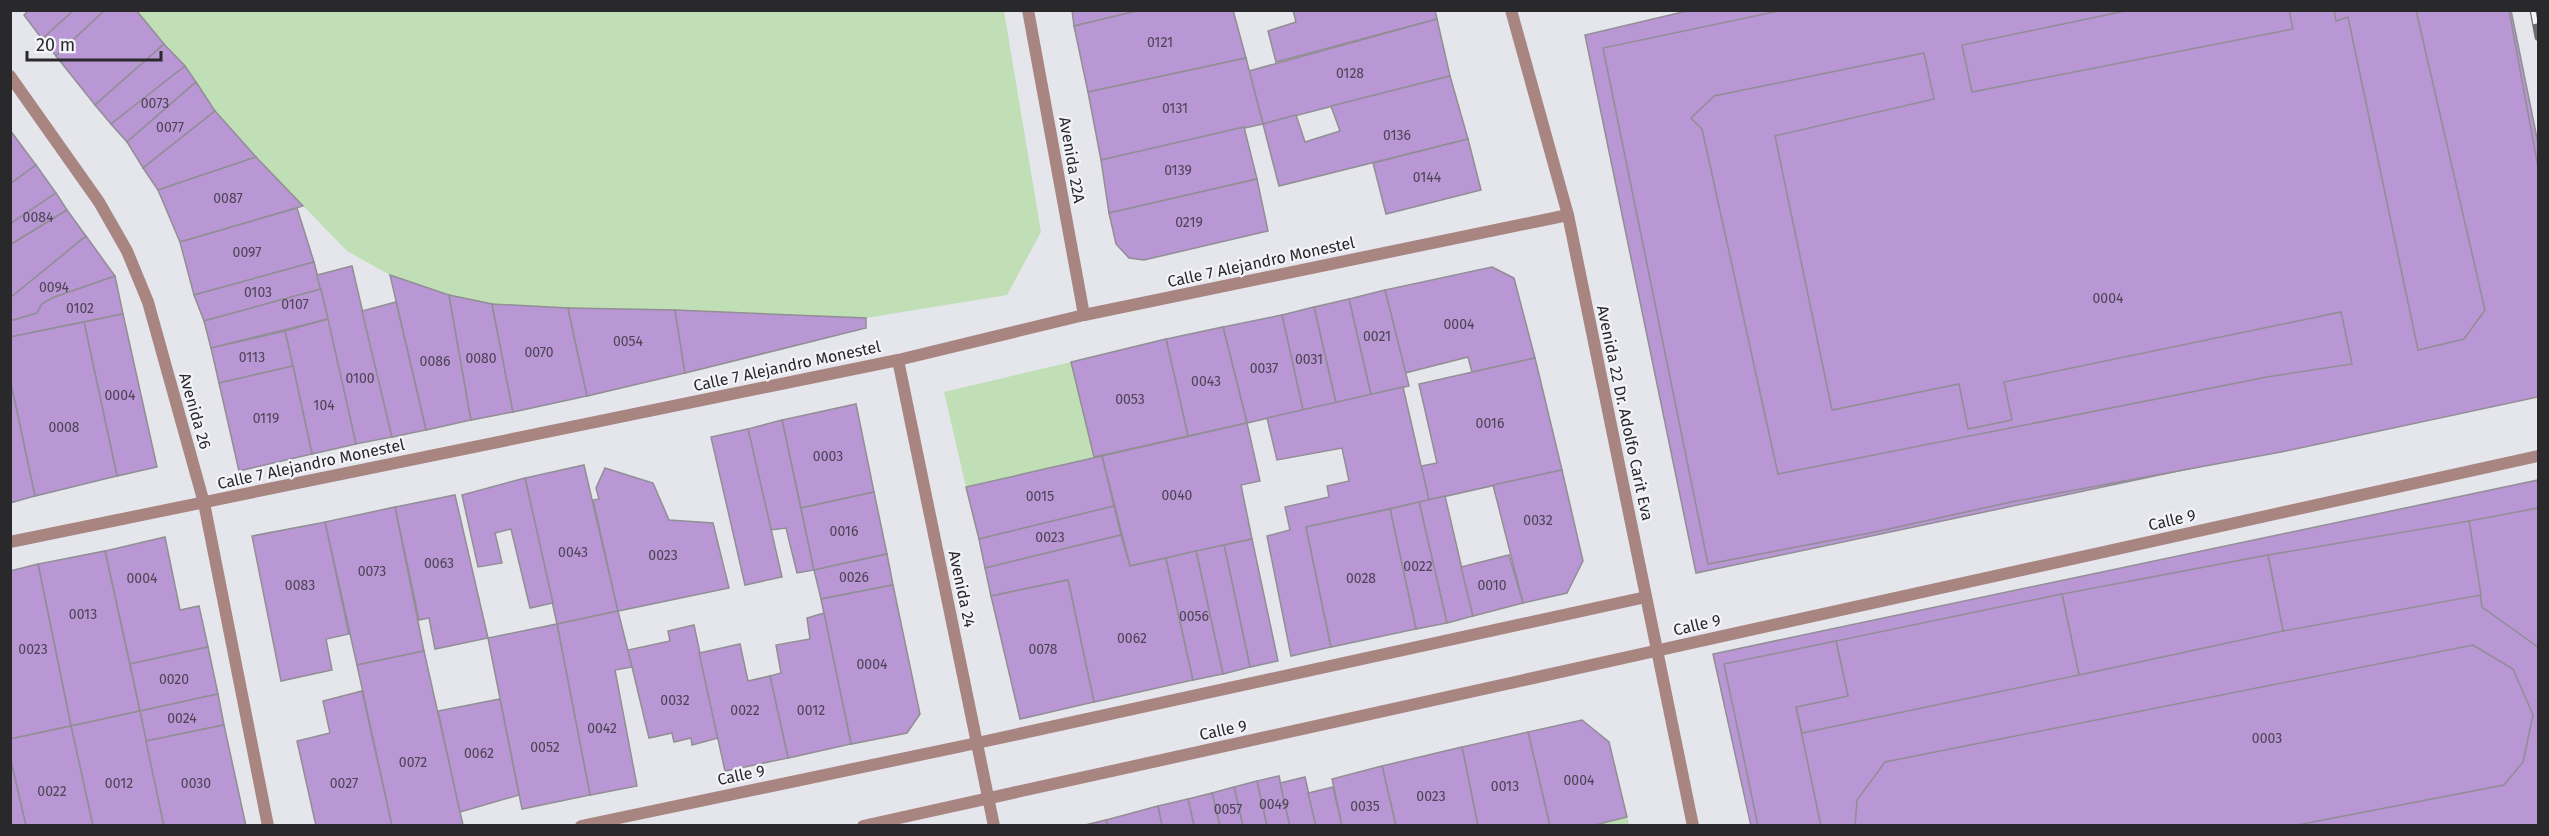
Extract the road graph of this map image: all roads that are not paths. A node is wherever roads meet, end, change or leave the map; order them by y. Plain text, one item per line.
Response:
1 (1028, 10) edge
2 (1511, 10) edge
3 (10, 76) edge
4 (1568, 215) junction
5 (1084, 315) junction
6 (898, 360) junction
7 (2538, 456) edge
8 (204, 503) junction
9 (10, 542) edge
10 (1646, 597) junction
11 (1657, 651) junction
12 (977, 743) junction
13 (988, 798) junction
14 (268, 825) edge
15 (581, 825) edge
16 (863, 825) edge
17 (994, 825) edge
18 (1693, 825) edge

1 - 5 street, Avenida 22A
2 - 4 street, Avenida 22 Dr. Adolfo Carit Eva
3 - 8 street, Avenida 26
4 - 5 street, Calle 7 Alejandro Monestel
4 - 10 street, Avenida 22 Dr. Adolfo Carit Eva
5 - 6 street, Calle 7 Alejandro Monestel
6 - 8 street, Calle 7 Alejandro Monestel
6 - 12 street, Avenida 24
7 - 11 street, Calle 9
8 - 9 street, Calle 7 Alejandro Monestel
8 - 14 street, Avenida 26
10 - 11 street, Avenida 22 Dr. Adolfo Carit Eva
10 - 12 street, Calle 9
11 - 13 street, Calle 9
11 - 18 street, Avenida 22 Dr. Adolfo Carit Eva
12 - 13 street, Avenida 24
12 - 15 street, Calle 9
13 - 16 street, Calle 9
13 - 17 street, Avenida 24

